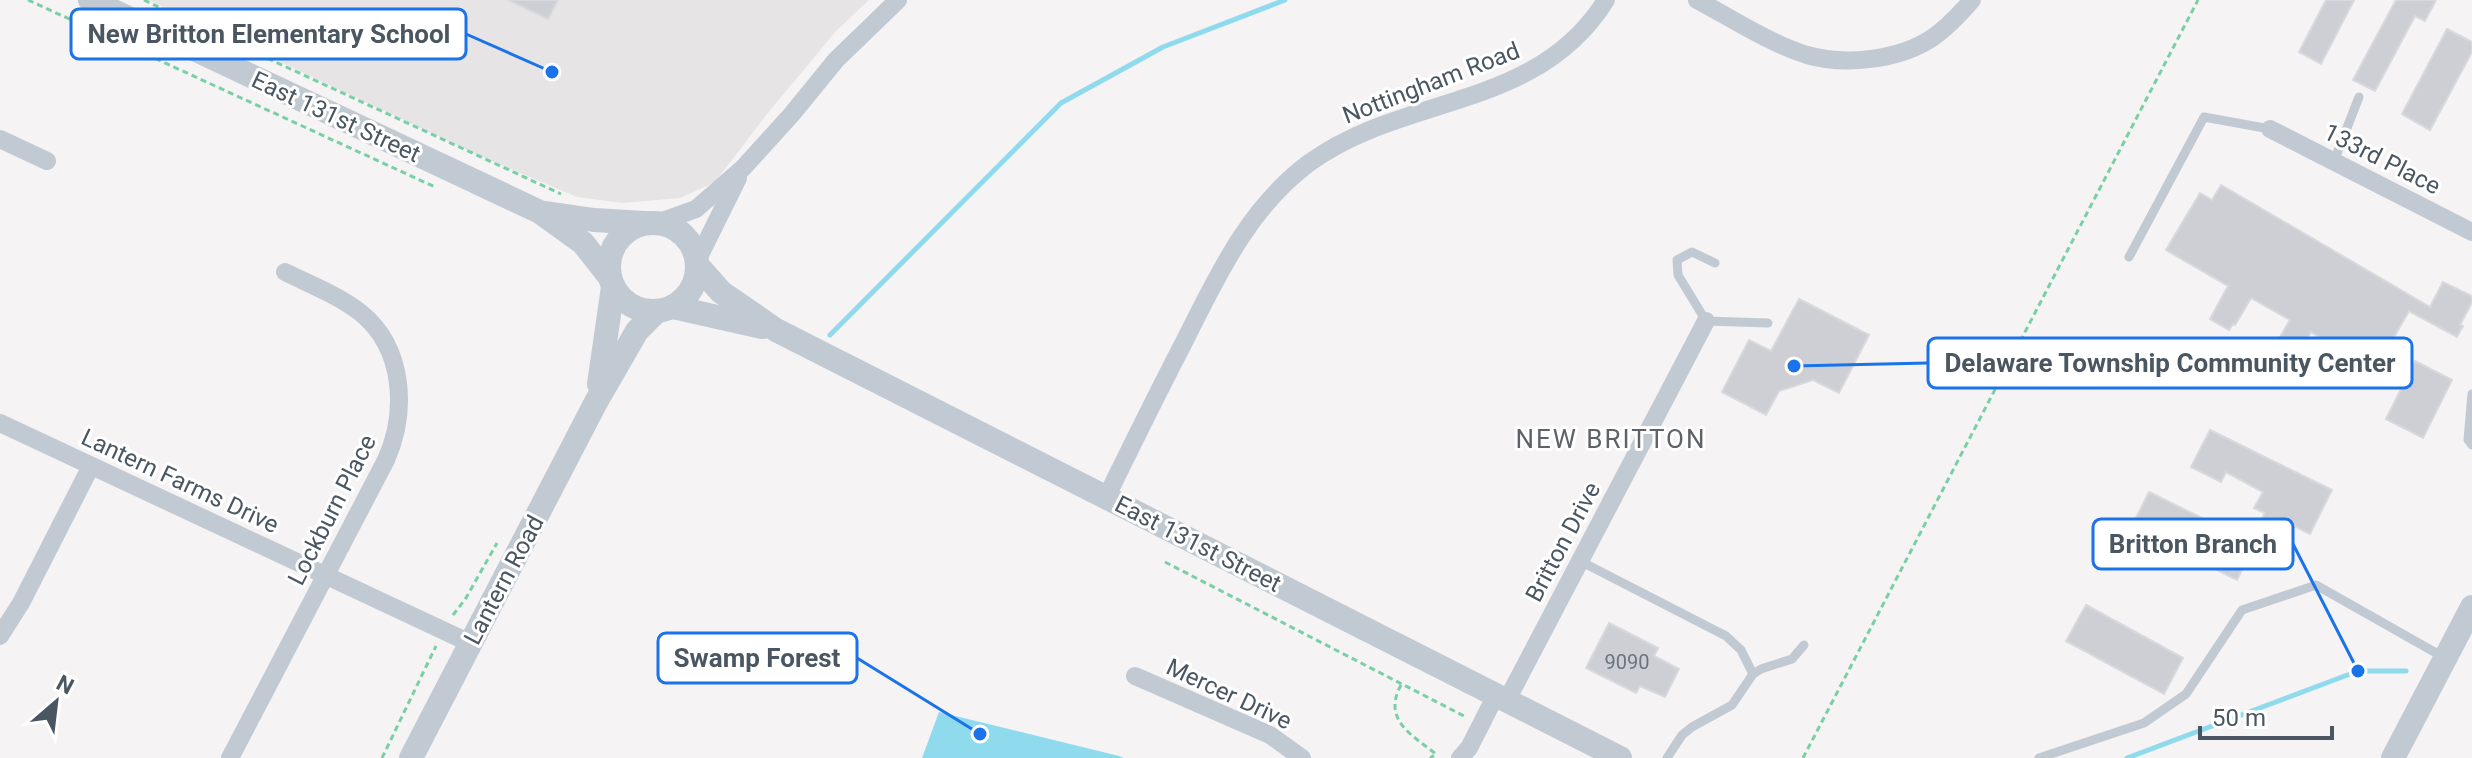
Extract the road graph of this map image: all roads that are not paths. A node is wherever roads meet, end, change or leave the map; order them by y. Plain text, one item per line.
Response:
1 (90, 0) edge
2 (898, 0) edge
3 (1606, 0) edge
4 (1697, 0) edge
5 (1972, 0) edge
6 (2359, 97) dead end
7 (2270, 129) joint
8 (0, 139) edge
9 (47, 161) dead end
10 (2334, 161) junction
11 (743, 168) junction
12 (540, 212) junction
13 (652, 223) junction
14 (2472, 232) edge
15 (2129, 257) dead end
16 (698, 263) junction
17 (1715, 263) dead end
18 (285, 272) dead end
19 (611, 282) junction
20 (664, 310) junction
21 (1706, 321) junction
22 (1768, 323) dead end
23 (776, 330) junction
24 (2472, 394) edge
25 (596, 402) junction
26 (0, 423) edge
27 (2472, 445) edge
28 (91, 466) junction
29 (1106, 498) junction
30 (1580, 561) junction
31 (326, 575) junction
32 (2472, 607) edge
33 (0, 636) edge
34 (470, 643) junction
35 (1804, 645) dead end
36 (2445, 658) junction
37 (1753, 674) junction
38 (1135, 676) dead end
39 (1501, 698) junction
40 (230, 758) edge
41 (411, 758) edge
42 (1302, 758) edge
43 (1460, 758) edge
44 (1620, 758) edge
45 (1667, 758) edge
46 (2039, 758) edge
47 (2393, 758) edge

1 - 12 street, East 131st Street
2 - 11 street
3 - 29 street, Nottingham Road
4 - 5 street
6 - 10 lane
7 - 10 street, 133rd Place
7 - 15 lane
8 - 9 street
10 - 14 street, 133rd Place
11 - 13 street
11 - 16 street
12 - 13 street, East 131st Street
12 - 19 street, East 131st Street
13 - 16 street
13 - 19 street
16 - 20 street
16 - 23 street, East 131st Street
17 - 21 lane
18 - 31 street, Lockburn Place
19 - 20 street
19 - 25 street, Lantern Road
20 - 23 street, East 131st Street
20 - 25 street, Lantern Road
21 - 22 lane
21 - 30 street, Britton Drive
23 - 29 street, East 131st Street
24 - 27 lane
25 - 34 street, Lantern Road
26 - 28 street, Lantern Farms Drive
28 - 31 street, Lantern Farms Drive
28 - 33 street
29 - 39 street, East 131st Street
30 - 37 lane
30 - 39 street, Britton Drive
31 - 34 street, Lantern Farms Drive
31 - 40 street, Lockburn Place
32 - 36 street
34 - 41 street, Lantern Road
35 - 37 lane
36 - 46 lane
36 - 47 street
37 - 45 lane
38 - 42 street, Mercer Drive
39 - 43 street, Britton Drive
39 - 44 street, East 131st Street

